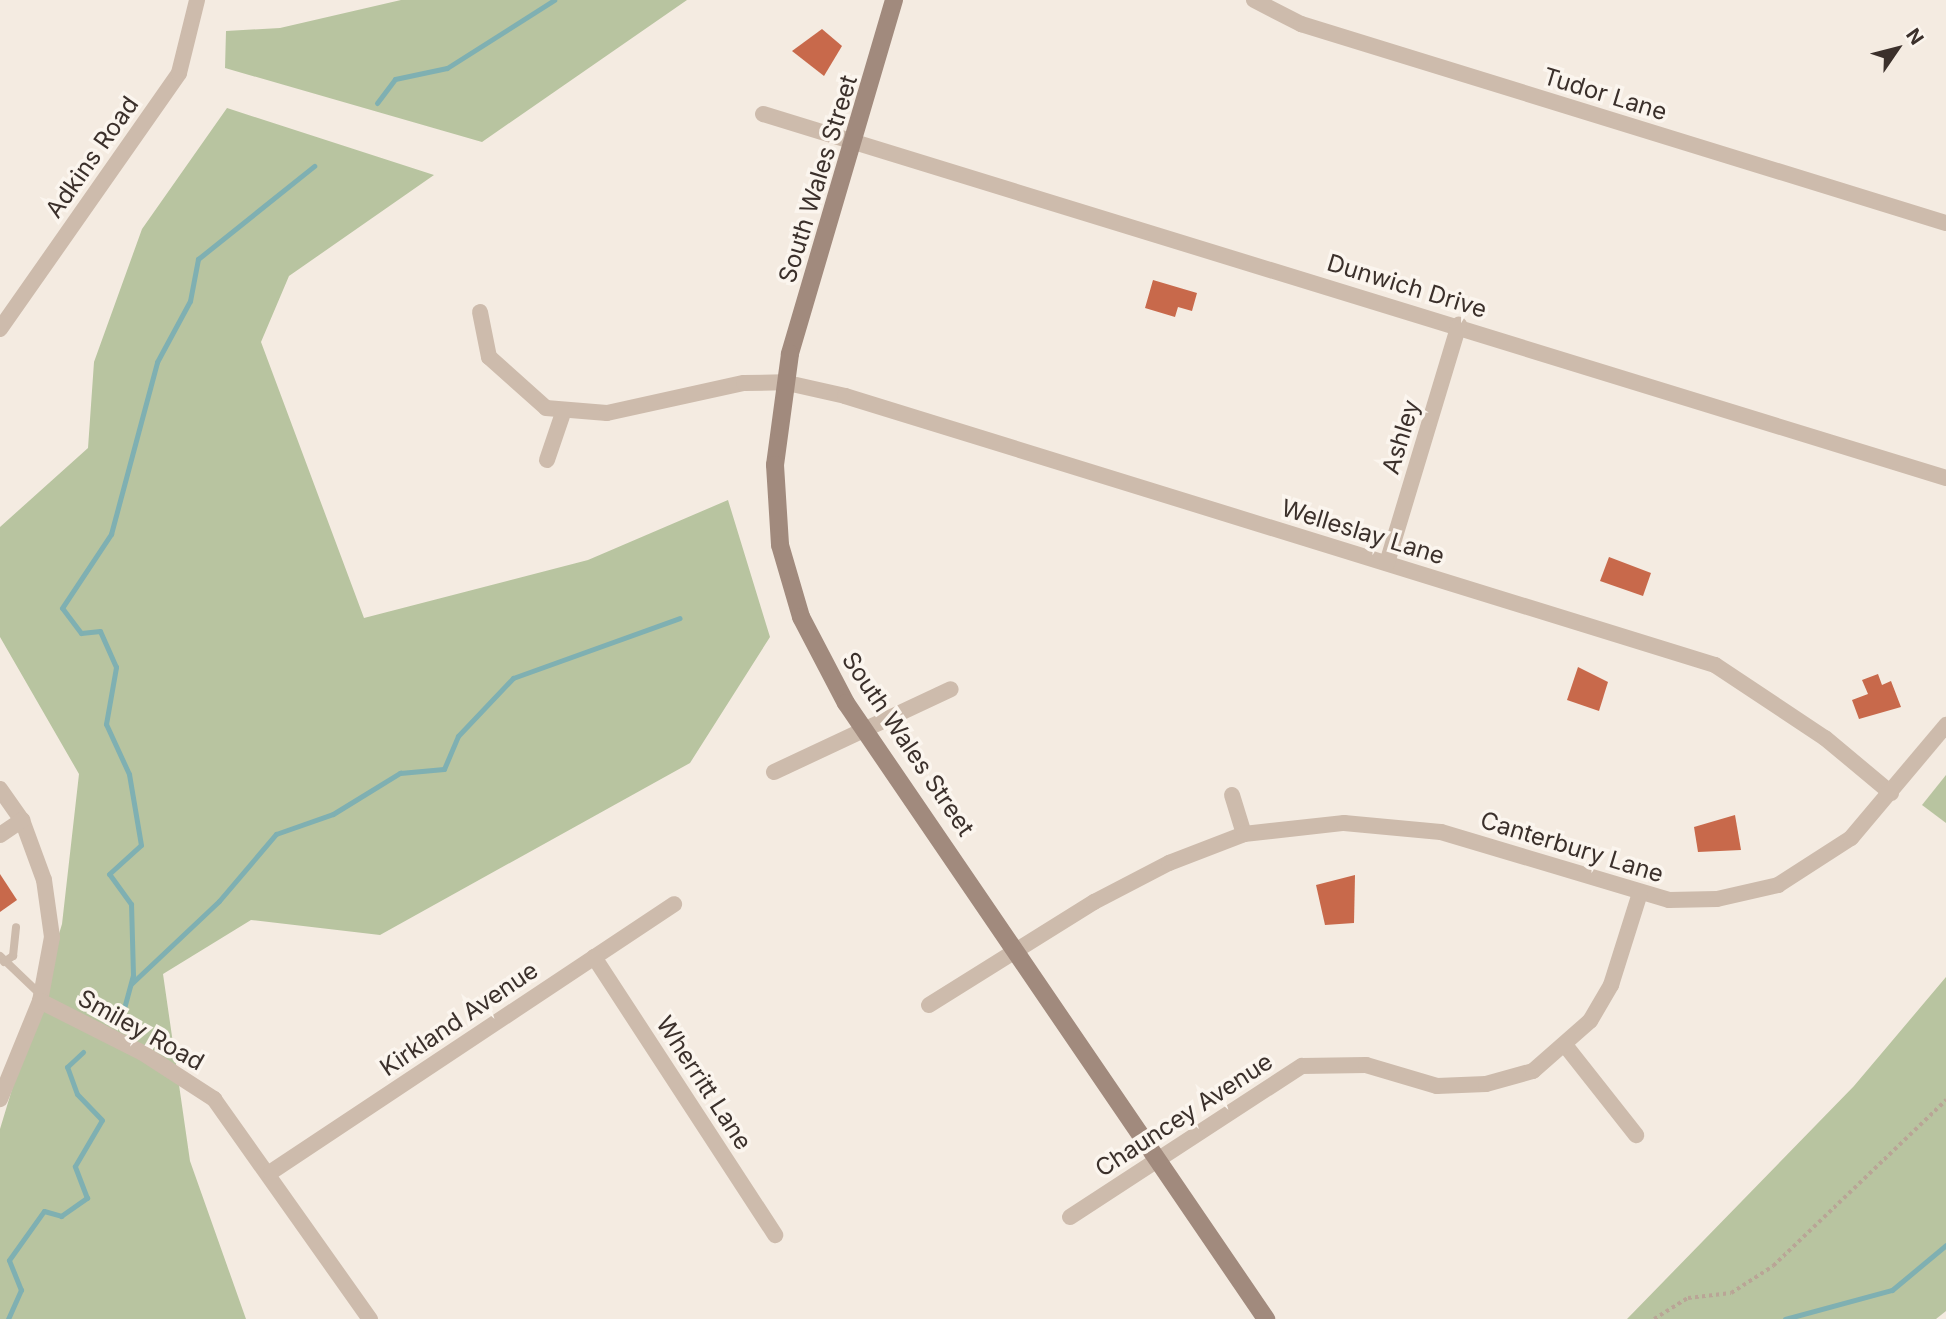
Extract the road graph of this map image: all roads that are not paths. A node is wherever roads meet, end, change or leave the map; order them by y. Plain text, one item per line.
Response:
1 (197, 0) edge
2 (894, 0) edge
3 (1254, 0) edge
4 (763, 114) dead end
5 (854, 143) junction
6 (1946, 223) edge
7 (480, 312) dead end
8 (1459, 325) junction
9 (0, 329) edge
10 (788, 383) junction
11 (563, 413) junction
12 (547, 460) dead end
13 (1946, 478) edge
14 (1387, 563) junction
15 (951, 689) dead end
16 (1946, 725) edge
17 (862, 726) junction
18 (774, 772) dead end
19 (0, 789) edge
20 (1891, 793) junction
21 (1232, 795) dead end
22 (22, 820) junction
23 (1244, 834) junction
24 (0, 835) edge
25 (1640, 893) junction
26 (674, 904) dead end
27 (16, 927) dead end
28 (1019, 949) junction
29 (594, 957) junction
30 (2, 959) edge
31 (41, 998) junction
32 (929, 1005) dead end
33 (1565, 1045) junction
34 (0, 1099) edge
35 (1636, 1135) dead end
36 (1158, 1157) junction
37 (271, 1172) junction
38 (1070, 1217) dead end
39 (775, 1235) dead end
40 (370, 1319) edge
41 (1266, 1319) edge

1 - 9 street, Adkins Road
2 - 5 street, South Wales Street
3 - 6 street, Tudor Lane
4 - 5 street, Dunwich Drive
5 - 8 street, Dunwich Drive
5 - 10 street, South Wales Street
7 - 11 street
8 - 13 street, Dunwich Drive
8 - 14 street, Ashley
10 - 11 street, Welleslay Lane
10 - 14 street, Welleslay Lane
10 - 17 street, South Wales Street
11 - 12 street
14 - 20 street, Welleslay Lane
15 - 17 street
16 - 20 street, Canterbury Lane
17 - 18 street
17 - 28 street, South Wales Street
19 - 22 street, Smiley Road
20 - 25 street, Canterbury Lane
21 - 23 street
22 - 24 street
22 - 31 street, Smiley Road
23 - 25 street, Canterbury Lane
23 - 28 street, Canterbury Lane
25 - 33 street, Chauncey Avenue
26 - 29 street, Kirkland Avenue
27 - 30 lane
28 - 32 street, Canterbury Lane
28 - 36 street, South Wales Street
29 - 37 street, Kirkland Avenue
29 - 39 street, Wherritt Lane
30 - 31 lane
31 - 34 street
31 - 37 street, Smiley Road
33 - 35 street
33 - 36 street, Chauncey Avenue
36 - 38 street, Chauncey Avenue
36 - 41 street, South Wales Street
37 - 40 street, Smiley Road

